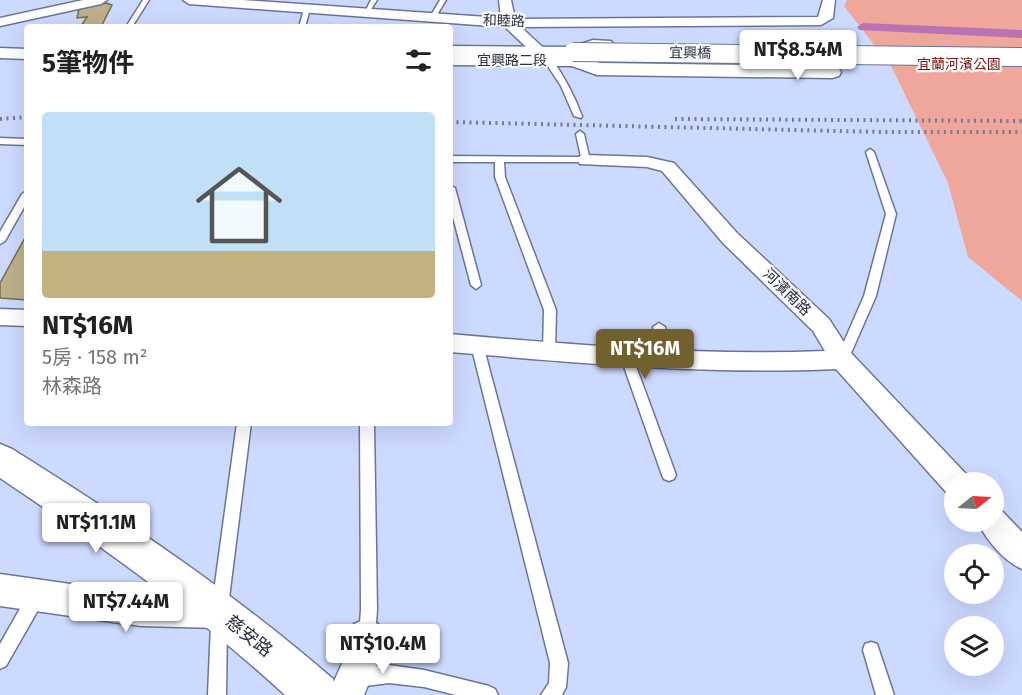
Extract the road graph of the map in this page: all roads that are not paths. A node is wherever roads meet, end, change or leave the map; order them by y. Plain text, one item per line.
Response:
1 (101, 0) edge
2 (146, 0) edge
3 (189, 0) edge
4 (374, 0) edge
5 (442, 0) edge
6 (505, 0) edge
7 (829, 0) edge
8 (289, 4) edge
9 (307, 9) junction
10 (366, 13) junction
11 (433, 17) junction
12 (0, 22) edge
13 (509, 23) junction
14 (131, 24) edge
15 (303, 24) edge
16 (0, 46) edge
17 (24, 46) edge
18 (791, 47) junction
19 (453, 51) edge
20 (0, 53) edge
21 (24, 54) edge
22 (543, 56) junction
23 (574, 56) junction
24 (1022, 57) edge
25 (453, 59) edge
26 (1022, 66) edge
27 (805, 72) junction
28 (578, 116) dead end
29 (580, 134) dead end
30 (0, 141) edge
31 (24, 142) edge
32 (870, 152) dead end
33 (453, 159) edge
34 (499, 159) junction
35 (586, 160) junction
36 (24, 199) edge
37 (453, 199) edge
38 (0, 241) edge
39 (476, 285) dead end
40 (0, 316) edge
41 (24, 318) edge
42 (659, 327) dead end
43 (453, 343) edge
44 (477, 345) junction
45 (549, 351) junction
46 (627, 358) junction
47 (668, 360) junction
48 (842, 360) junction
49 (244, 426) edge
50 (367, 426) edge
51 (0, 459) edge
52 (946, 472) edge
53 (669, 475) dead end
54 (1004, 525) edge
55 (1002, 532) edge
56 (1022, 539) edge
57 (1022, 554) edge
58 (0, 590) edge
59 (36, 596) junction
60 (219, 612) junction
61 (366, 636) joint
62 (871, 650) dead end
63 (0, 660) edge
64 (339, 690) edge
65 (217, 695) edge
66 (489, 695) edge
67 (550, 695) edge
68 (885, 695) edge

1 - 12 street
2 - 14 lane
3 - 8 street, 和睦路
4 - 10 lane
5 - 11 lane
6 - 13 street
7 - 13 street, 和睦路
8 - 9 street, 和睦路
9 - 10 street, 和睦路
9 - 15 lane
10 - 11 street, 和睦路
11 - 13 street, 和睦路
13 - 22 street
16 - 17 street
18 - 23 street
18 - 27 street
18 - 27 street
19 - 22 street, 宜興路二段
20 - 21 street
22 - 23 street, 宜興路二段
22 - 25 street, 宜興路二段
22 - 28 lane
23 - 24 street, 宜興橋, bridge
23 - 26 street, 宜興橋
23 - 27 street
29 - 35 lane
30 - 31 lane
32 - 48 lane
33 - 34 lane
34 - 35 lane
34 - 45 lane
35 - 48 street, 河濱南路
36 - 38 lane
37 - 39 lane
40 - 41 street
42 - 47 lane
43 - 44 street
44 - 45 street
44 - 67 lane
45 - 46 street
46 - 47 street
46 - 53 lane
47 - 48 street
48 - 52 street, 河濱南路
49 - 60 lane
50 - 61 lane
51 - 60 street, 慈安路
54 - 56 lane
55 - 57 street
58 - 59 street
59 - 60 street
59 - 63 lane
60 - 64 street, 慈安路
60 - 65 lane
61 - 64 street
62 - 68 lane
64 - 66 lane

